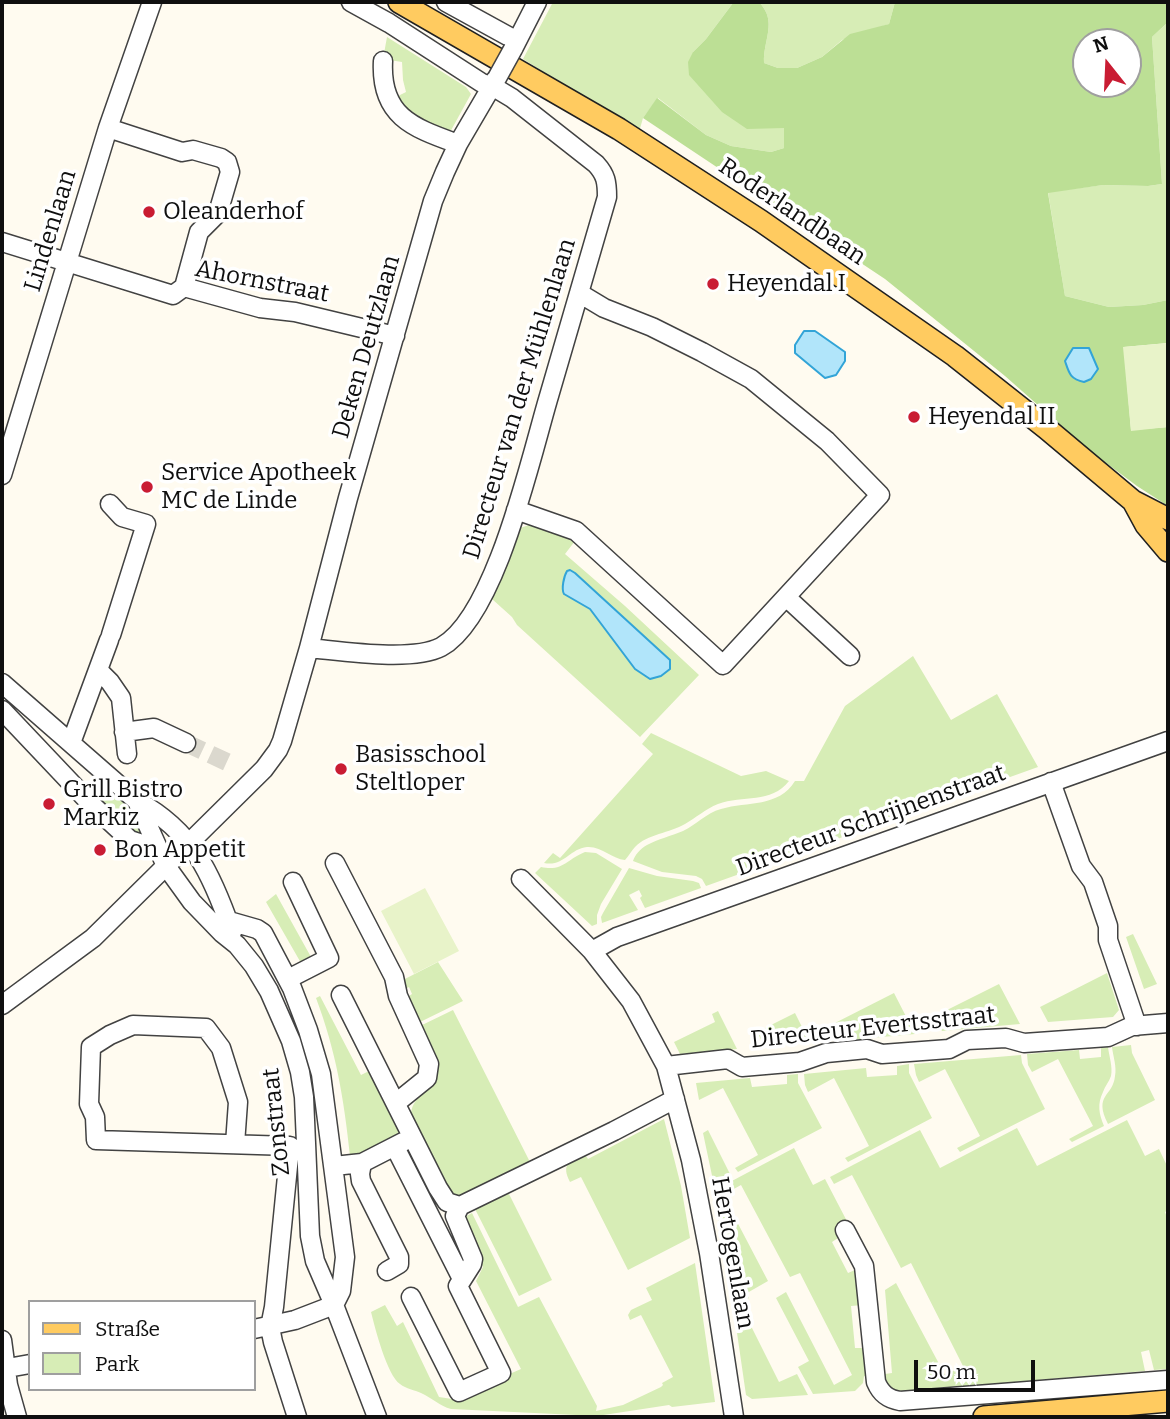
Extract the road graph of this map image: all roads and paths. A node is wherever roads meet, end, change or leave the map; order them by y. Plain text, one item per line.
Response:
1 (152, 2) edge
2 (351, 2) edge
3 (399, 2) edge
4 (446, 2) edge
5 (537, 2) edge
6 (515, 45) junction
7 (383, 61) dead end
8 (495, 82) junction
9 (108, 128) junction
10 (458, 144) junction
11 (2, 242) edge
12 (67, 262) junction
13 (184, 287) junction
14 (579, 293) junction
15 (395, 336) junction
16 (2, 475) edge
17 (1133, 501) junction
18 (110, 504) dead end
19 (516, 510) junction
20 (1168, 519) edge
21 (1168, 551) edge
22 (786, 597) junction
23 (309, 648) junction
24 (850, 656) dead end
25 (98, 670) junction
26 (2, 683) edge
27 (2, 710) edge
28 (124, 732) junction
29 (1168, 741) edge
30 (71, 743) junction
31 (186, 743) tunnel mouth
32 (127, 754) dead end
33 (1051, 782) junction
34 (137, 801) junction
35 (190, 845) junction
36 (158, 849) junction
37 (335, 863) dead end
38 (166, 866) junction
39 (521, 879) dead end
40 (293, 882) dead end
41 (229, 921) junction
42 (237, 945) junction
43 (592, 951) junction
44 (288, 979) junction
45 (341, 995) dead end
46 (2, 1005) edge
47 (1168, 1023) edge
48 (1137, 1026) junction
49 (666, 1066) junction
50 (675, 1099) junction
51 (396, 1104) junction
52 (413, 1137) junction
53 (235, 1144) junction
54 (395, 1147) junction
55 (362, 1163) junction
56 (334, 1166) junction
57 (460, 1206) junction
58 (845, 1230) dead end
59 (387, 1271) dead end
60 (462, 1279) junction
61 (411, 1297) dead end
62 (334, 1305) junction
63 (262, 1328) edge
64 (2, 1340) edge
65 (28, 1364) edge
66 (4, 1368) edge
67 (1159, 1391) edge
68 (17, 1417) edge
69 (297, 1417) edge
70 (377, 1417) edge
71 (734, 1417) edge
72 (984, 1417) edge

1 - 9 street, Lindenlaan
2 - 8 street, Directeur van der Mühlenlaan
3 - 17 main road, Roderlandbaan
4 - 6 street
5 - 6 street, Deken Deutzlaan
6 - 8 street, Deken Deutzlaan, bridge
7 - 10 street
8 - 10 street, Deken Deutzlaan
8 - 14 street, Directeur van der Mühlenlaan
9 - 12 street, Lindenlaan
9 - 13 street
10 - 15 street, Deken Deutzlaan
11 - 12 street, Ahornstraat
12 - 13 street, Ahornstraat
12 - 16 street, Lindenlaan
13 - 15 street, Ahornstraat
14 - 19 street, Directeur van der Mühlenlaan
14 - 22 street
15 - 23 street, Deken Deutzlaan
17 - 20 main road, Roderlandbaan
17 - 21 main road, Roderlandbaan
18 - 25 street
19 - 22 street
19 - 23 street, Directeur van der Mühlenlaan
22 - 24 street
23 - 35 street
25 - 28 street
25 - 30 street
26 - 30 street, Zonstraat
27 - 36 street
28 - 31 street
28 - 32 street
29 - 33 street, Directeur Schrijnenstraat
30 - 34 street, Zonstraat
33 - 43 street, Directeur Schrijnenstraat
33 - 48 street
34 - 35 street, Zonstraat
34 - 36 street, Zonstraat
35 - 38 street
35 - 41 street, Zonstraat
36 - 38 street, Zonstraat
37 - 51 street
38 - 42 street, Zonstraat
38 - 46 street
39 - 43 street, Hertogenlaan
40 - 44 street
41 - 42 street, Zonstraat
41 - 44 street, Zonstraat
42 - 62 street, Zonstraat
43 - 49 street, Hertogenlaan
44 - 56 street, Zonstraat
45 - 51 street
47 - 48 street, Directeur Evertsstraat
48 - 49 street, Directeur Evertsstraat
49 - 50 street, Hertogenlaan
50 - 57 street
50 - 71 street, Hertogenlaan
51 - 52 street
52 - 54 street
52 - 57 street
53 - 53 street
53 - 63 street, Zonstraat
54 - 55 street
54 - 60 street
55 - 56 street
55 - 59 street
56 - 62 street, Zonstraat
57 - 60 street
58 - 67 street
60 - 61 street
62 - 63 street
62 - 70 street, Zonstraat
63 - 69 street, Zonstraat
64 - 66 street
65 - 66 street
66 - 68 street
67 - 72 main road

